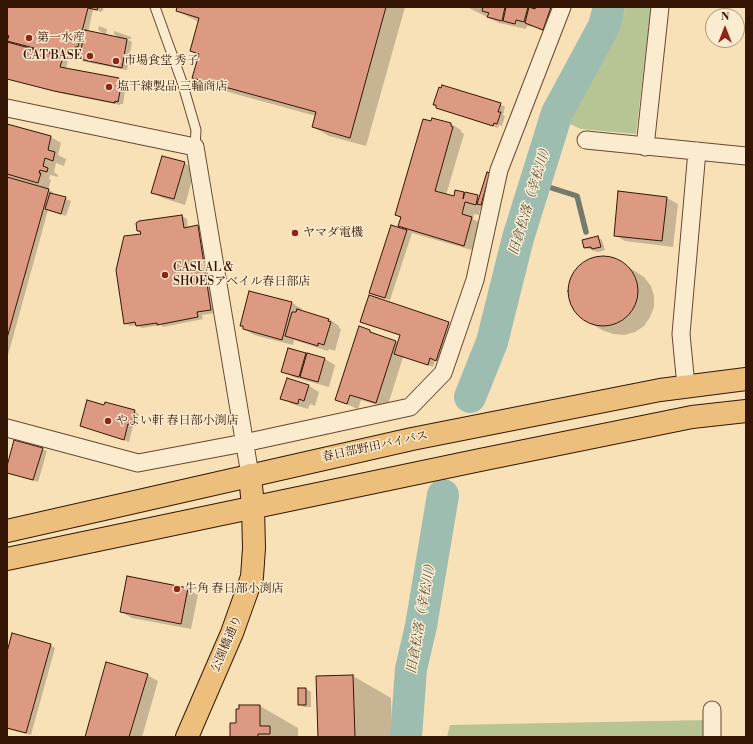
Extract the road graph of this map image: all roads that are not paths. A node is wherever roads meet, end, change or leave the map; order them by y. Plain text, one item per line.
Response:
1 (155, 7) edge
2 (562, 7) edge
3 (660, 7) edge
4 (7, 108) edge
5 (586, 140) dead end
6 (195, 147) junction
7 (646, 147) junction
8 (697, 151) junction
9 (746, 156) edge
10 (746, 379) edge
11 (686, 386) junction
12 (746, 410) edge
13 (7, 428) edge
14 (244, 443) junction
15 (250, 474) junction
16 (253, 506) junction
17 (7, 531) edge
18 (7, 559) edge
19 (712, 710) dead end
20 (187, 737) edge
21 (712, 737) edge

1 - 6 lane
2 - 14 street
3 - 7 street
4 - 6 street
5 - 7 street
6 - 14 street
7 - 8 street
8 - 9 street
8 - 11 street
10 - 11 main road, 春日部野田バイパス
11 - 15 main road, 春日部野田バイパス
12 - 16 main road
13 - 14 street
14 - 15 street
15 - 16 main road, 公園橋通り
15 - 17 main road, 春日部野田バイパス
16 - 18 main road
16 - 20 main road, 公園橋通り
19 - 21 street

